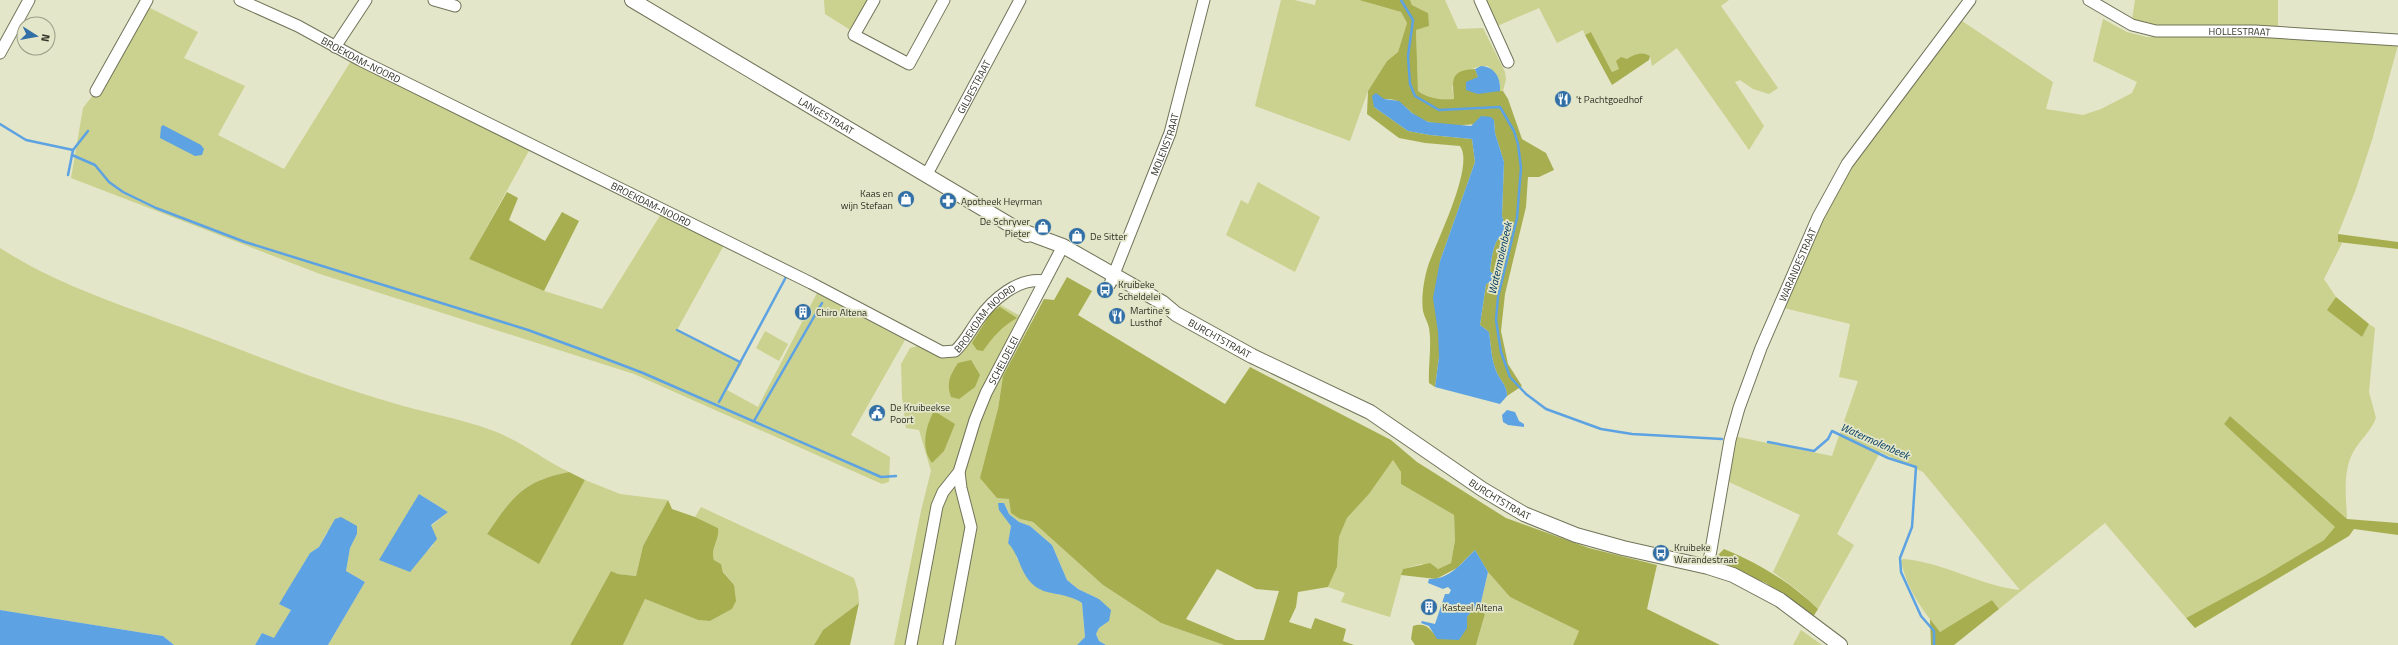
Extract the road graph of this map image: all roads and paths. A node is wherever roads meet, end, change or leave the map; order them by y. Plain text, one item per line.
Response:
1 (29, 0) edge
2 (147, 0) edge
3 (240, 0) edge
4 (366, 0) edge
5 (434, 0) edge
6 (632, 0) edge
7 (874, 0) edge
8 (944, 0) edge
9 (1020, 0) edge
10 (1204, 0) edge
11 (1480, 0) edge
12 (1970, 0) edge
13 (2089, 0) edge
14 (455, 6) dead end
15 (2398, 40) edge
16 (335, 47) junction
17 (0, 53) edge
18 (1508, 62) dead end
19 (96, 91) dead end
20 (927, 174) junction
21 (1061, 250) junction
22 (1112, 280) junction
23 (1044, 281) junction
24 (959, 472) junction
25 (1708, 567) junction
26 (911, 645) edge
27 (949, 645) edge
28 (1840, 645) edge

1 - 17 street
2 - 19 street
3 - 16 street, BROEKDAM-NOORD
4 - 16 street
5 - 14 street
6 - 20 main road, LANGESTRAAT
7 - 8 street
9 - 20 street, GILDESTRAAT
10 - 22 street, MOLENSTRAAT
11 - 18 street
12 - 25 street, WARANDESTRAAT
13 - 15 street, HOLLESTRAAT
16 - 23 street, BROEKDAM-NOORD
20 - 21 main road, LANGESTRAAT
21 - 22 main road, LANGESTRAAT
21 - 23 street, SCHELDELEI
22 - 25 main road, BURCHTSTRAAT
23 - 24 street, SCHELDELEI
24 - 26 street, SCHELDELEI
24 - 27 street, SCHELDELEI
25 - 28 main road, BURCHTSTRAAT

